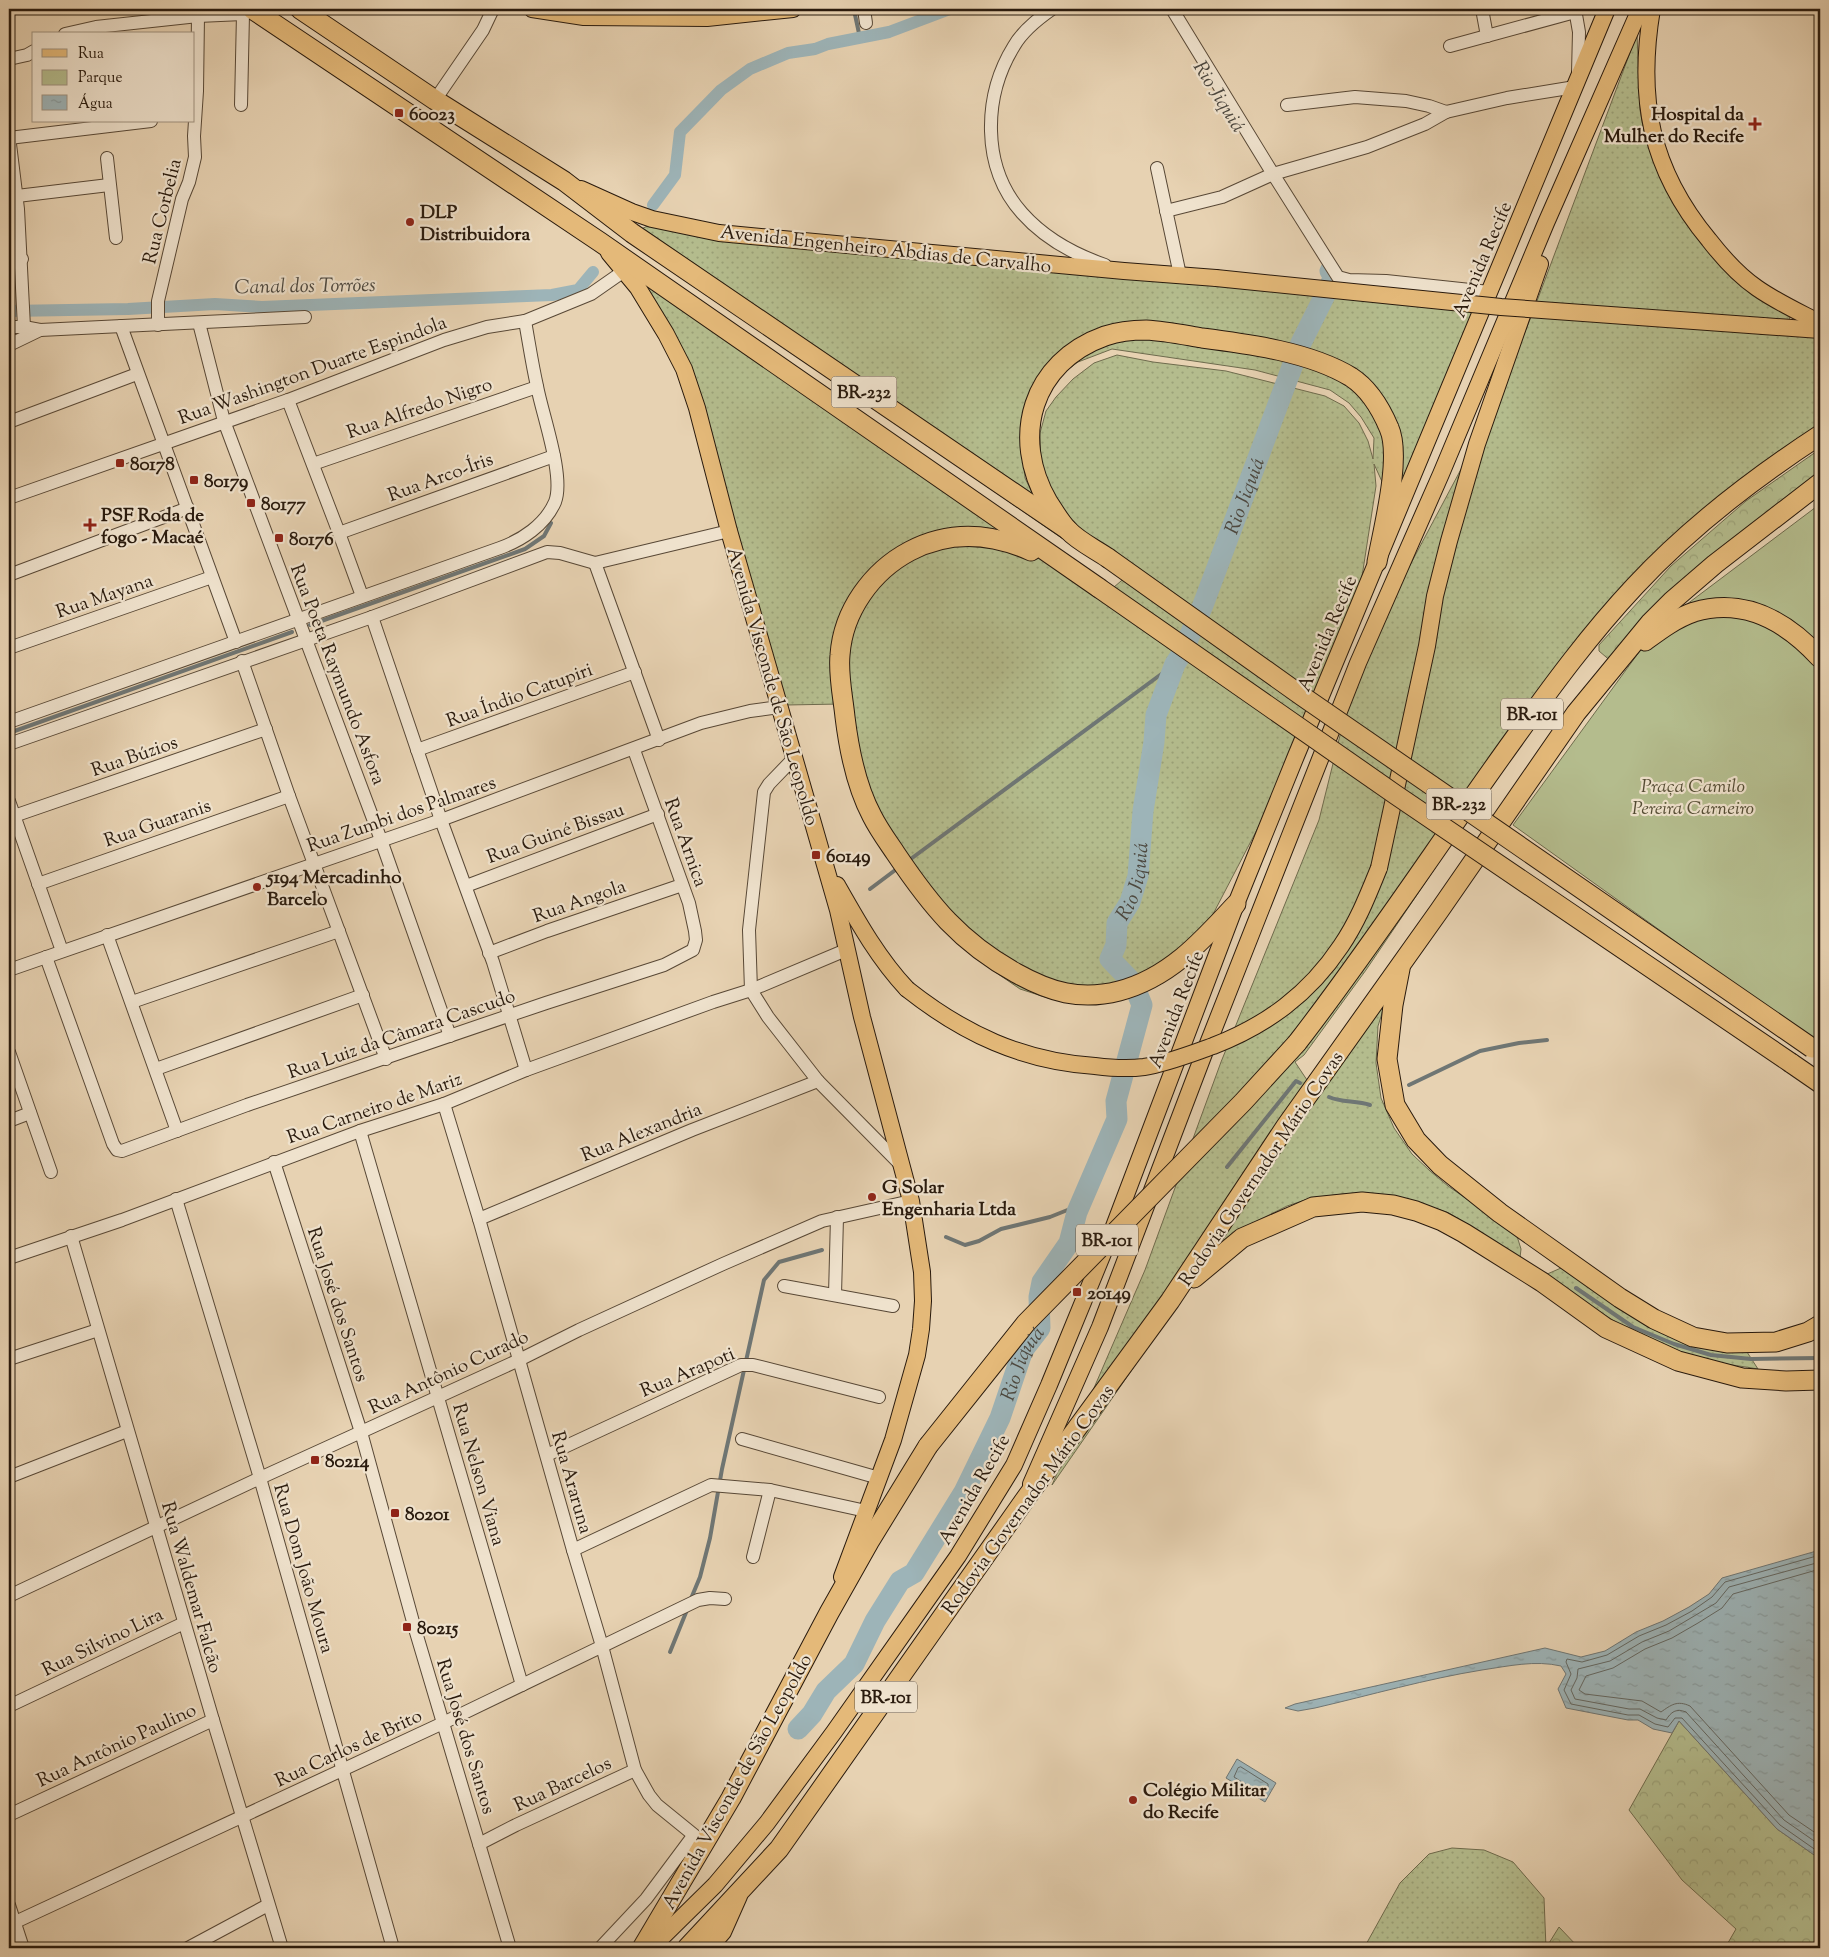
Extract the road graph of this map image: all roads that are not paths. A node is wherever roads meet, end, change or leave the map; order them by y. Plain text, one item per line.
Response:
1 (300, 9) edge
2 (493, 9) edge
3 (532, 9) edge
4 (793, 9) edge
5 (864, 9) edge
6 (1052, 9) edge
7 (1172, 9) edge
8 (1482, 9) edge
9 (1607, 9) edge
10 (1640, 9) edge
11 (1652, 9) edge
12 (1575, 10) edge
13 (247, 11) edge
14 (753, 11) edge
15 (198, 16) junction
16 (866, 23) dead end
17 (74, 32) edge
18 (1487, 36) junction
19 (1450, 46) dead end
20 (32, 52) edge
21 (9, 59) edge
22 (1617, 62) junction
23 (1576, 84) junction
24 (435, 100) junction
25 (241, 105) dead end
26 (1287, 105) dead end
27 (195, 109) edge
28 (1446, 112) junction
29 (142, 122) edge
30 (194, 122) edge
31 (9, 137) edge
32 (107, 158) dead end
33 (1157, 168) dead end
34 (1271, 175) junction
35 (564, 181) junction
36 (109, 185) junction
37 (17, 196) junction
38 (1166, 211) junction
39 (116, 238) dead end
40 (600, 242) junction
41 (15, 259) edge
42 (624, 271) junction
43 (1124, 272) junction
44 (1180, 275) junction
45 (1489, 292) junction
46 (305, 317) dead end
47 (24, 322) junction
48 (525, 322) junction
49 (199, 323) junction
50 (1820, 323) edge
51 (158, 324) junction
52 (121, 326) junction
53 (9, 327) edge
54 (40, 330) junction
55 (1820, 330) edge
56 (9, 345) edge
57 (137, 374) junction
58 (537, 387) junction
59 (288, 400) junction
60 (224, 421) junction
61 (9, 422) edge
62 (1820, 435) edge
63 (163, 443) junction
64 (554, 456) junction
65 (313, 464) junction
66 (1820, 483) edge
67 (9, 498) edge
68 (188, 508) junction
69 (1068, 530) junction
70 (729, 531) junction
71 (340, 533) junction
72 (1377, 562) junction
73 (595, 563) junction
74 (9, 575) edge
75 (1078, 575) junction
76 (212, 577) junction
77 (362, 596) junction
78 (372, 617) junction
79 (298, 620) junction
80 (305, 640) junction
81 (236, 642) junction
82 (9, 648) edge
83 (1623, 656) junction
84 (1820, 658) edge
85 (242, 661) junction
86 (635, 672) junction
87 (779, 707) junction
88 (9, 722) edge
89 (266, 729) junction
90 (659, 740) junction
91 (9, 744) edge
92 (417, 750) junction
93 (634, 750) junction
94 (795, 757) junction
95 (289, 796) junction
96 (9, 801) edge
97 (658, 814) junction
98 (14, 816) junction
99 (441, 820) junction
100 (381, 840) junction
101 (314, 863) junction
102 (825, 864) junction
103 (38, 884) junction
104 (682, 885) junction
105 (466, 886) junction
106 (1236, 904) junction
107 (339, 931) junction
108 (107, 935) junction
109 (694, 948) joint
110 (846, 950) junction
111 (62, 951) junction
112 (489, 953) junction
113 (46, 957) junction
114 (1401, 964) junction
115 (9, 970) edge
116 (751, 990) junction
117 (362, 995) junction
118 (132, 1002) junction
119 (510, 1015) junction
120 (450, 1036) junction
121 (9, 1052) edge
122 (1818, 1052) edge
123 (386, 1059) junction
124 (156, 1069) junction
125 (526, 1070) junction
126 (818, 1081) junction
127 (1820, 1083) edge
128 (444, 1104) junction
129 (30, 1113) junction
130 (9, 1121) edge
131 (178, 1131) junction
132 (360, 1131) junction
133 (274, 1162) junction
134 (902, 1166) junction
135 (51, 1172) dead end
136 (176, 1199) junction
137 (911, 1201) junction
138 (837, 1217) junction
139 (479, 1219) junction
140 (71, 1236) junction
141 (9, 1258) edge
142 (784, 1286) dead end
143 (835, 1295) junction
144 (1170, 1301) junction
145 (893, 1306) dead end
146 (1820, 1325) edge
147 (98, 1330) junction
148 (9, 1359) edge
149 (519, 1360) junction
150 (1820, 1380) edge
151 (438, 1396) junction
152 (878, 1397) dead end
153 (127, 1431) junction
154 (360, 1432) junction
155 (742, 1439) dead end
156 (928, 1446) joint
157 (546, 1456) junction
158 (9, 1476) edge
159 (260, 1478) junction
160 (879, 1478) junction
161 (770, 1490) junction
162 (1026, 1498) junction
163 (866, 1512) junction
164 (156, 1526) junction
165 (573, 1550) junction
166 (753, 1557) dead end
167 (9, 1596) edge
168 (725, 1599) dead end
169 (829, 1614) junction
170 (184, 1623) junction
171 (602, 1646) junction
172 (522, 1685) junction
173 (9, 1706) edge
174 (212, 1720) junction
175 (443, 1723) junction
176 (342, 1770) junction
177 (634, 1770) junction
178 (9, 1815) edge
179 (242, 1816) junction
180 (699, 1840) junction
181 (479, 1844) junction
182 (741, 1892) junction
183 (9, 1905) edge
184 (268, 1905) junction
185 (12, 1923) edge
186 (23, 1948) edge
187 (188, 1948) edge
188 (282, 1948) edge
189 (393, 1948) edge
190 (510, 1948) edge
191 (600, 1948) edge
192 (642, 1948) edge
193 (651, 1948) edge
194 (688, 1948) edge
195 (709, 1948) edge

1 - 24 highway, Avenida Engenheiro Abdias de Carvalho / BR-232
2 - 24 street
3 - 14 main road
4 - 14 main road
5 - 16 street
6 - 43 street
7 - 34 street
8 - 18 street
9 - 23 main road, Avenida Recife
10 - 22 main road
11 - 50 main road
12 - 18 street
12 - 23 street
13 - 15 street
13 - 25 street
13 - 40 highway, BR-232
15 - 17 street
15 - 27 street, Rua Corbelia
18 - 19 street
20 - 21 street
22 - 102 main road, bridge
22 - 162 main road
23 - 28 street
23 - 45 main road, Avenida Recife
24 - 35 highway, Avenida Engenheiro Abdias de Carvalho / BR-232
26 - 28 street
28 - 34 street
29 - 31 street
30 - 51 street, Rua Corbelia
31 - 37 street
32 - 36 street
33 - 38 street
34 - 38 street
34 - 45 street
35 - 43 main road, Avenida Engenheiro Abdias de Carvalho
35 - 69 highway, Avenida Engenheiro Abdias de Carvalho / BR-232
36 - 37 street
36 - 39 street
37 - 41 street
38 - 44 street
40 - 42 main road, Avenida Visconde de São Leopoldo
40 - 75 highway, BR-232
41 - 47 street
42 - 48 street, Rua Washington Duarte Espindola
42 - 70 main road, Avenida Visconde de São Leopoldo
43 - 44 main road, Avenida Engenheiro Abdias de Carvalho
44 - 55 main road, Avenida Engenheiro Abdias de Carvalho, bridge
45 - 72 main road, Avenida Recife
46 - 49 street
47 - 53 street
47 - 54 street
48 - 58 street
48 - 59 street, Rua Washington Duarte Espindola
49 - 51 street
49 - 60 street, Rua Poeta Raymundo Asfora
51 - 52 street
52 - 54 street
52 - 57 street
54 - 56 street
57 - 61 street
57 - 63 street
58 - 64 street
58 - 65 street, Rua Alfredo Nigro
59 - 60 street, Rua Washington Duarte Espindola
59 - 65 street
60 - 63 street, Rua Washington Duarte Espindola
60 - 79 street, Rua Poeta Raymundo Asfora
62 - 156 highway, Rodovia Governador Mário Covas / BR-101, bridge
63 - 67 street, Rua Washington Duarte Espindola
63 - 68 street
64 - 71 street, Rua Arco-Íris
64 - 77 street
65 - 71 street
66 - 83 highway, Rodovia Governador Mário Covas / BR-101
68 - 74 street
68 - 76 street
69 - 72 highway
69 - 122 highway, BR-232, bridge
70 - 73 street
70 - 87 main road, Avenida Visconde de São Leopoldo
71 - 77 street
72 - 106 main road, Avenida Recife
73 - 78 street
73 - 86 street
75 - 106 highway
75 - 127 highway, BR-232, bridge
76 - 81 street
76 - 82 street, Rua Mayana
77 - 79 street
78 - 80 street
78 - 92 street
79 - 80 street, Rua Poeta Raymundo Asfora
79 - 81 street
80 - 85 street
80 - 100 street, Rua Poeta Raymundo Asfora
81 - 88 street
83 - 84 highway
83 - 114 highway, Rodovia Governador Mário Covas / BR-101
85 - 89 street
85 - 91 street
86 - 90 street
86 - 92 street, Rua Índio Catupiri
87 - 90 street, Rua Zumbi dos Palmares
87 - 94 main road, Avenida Visconde de São Leopoldo
89 - 95 street
89 - 98 street, Rua Búzios
90 - 93 street, Rua Zumbi dos Palmares
92 - 99 street
93 - 97 street, Rua Arnica
93 - 99 street, Rua Zumbi dos Palmares
94 - 102 main road, Avenida Visconde de São Leopoldo
94 - 116 street
95 - 101 street
95 - 103 street, Rua Guaranis
96 - 98 street
97 - 104 street, Rua Arnica
97 - 105 street, Rua Guiné Bissau
98 - 103 street
99 - 100 street, Rua Zumbi dos Palmares
99 - 105 street
100 - 101 street, Rua Zumbi dos Palmares
100 - 120 street, Rua Poeta Raymundo Asfora
101 - 107 street
101 - 108 street, Rua Zumbi dos Palmares
102 - 110 main road, Avenida Visconde de São Leopoldo
103 - 111 street
104 - 109 street, Rua Arnica
104 - 112 street, Rua Angola
105 - 112 street
106 - 193 main road, Avenida Recife
107 - 117 street
107 - 118 street
108 - 111 street, Rua Zumbi dos Palmares
108 - 118 street
109 - 119 street, Rua Luiz da Câmara Cascudo
110 - 116 street, Rua Carneiro de Mariz
110 - 134 main road, Avenida Visconde de São Leopoldo
111 - 113 street, Rua Zumbi dos Palmares
112 - 119 street
113 - 115 street, Rua Zumbi dos Palmares
113 - 131 street, Rua Luiz da Câmara Cascudo
114 - 144 highway, Rodovia Governador Mário Covas / BR-101
114 - 146 highway
116 - 125 street, Rua Carneiro de Mariz
116 - 126 street
117 - 123 street
117 - 124 street
118 - 124 street
119 - 120 street, Rua Luiz da Câmara Cascudo
119 - 125 street
120 - 123 street, Rua Luiz da Câmara Cascudo
121 - 129 street
123 - 131 street, Rua Luiz da Câmara Cascudo
124 - 131 street
125 - 128 street, Rua Carneiro de Mariz
126 - 134 street
126 - 139 street, Rua Alexandria
128 - 132 street, Rua Carneiro de Mariz
128 - 139 street, Rua Araruna
129 - 130 street
129 - 135 street
132 - 133 street, Rua Carneiro de Mariz
132 - 151 street, Rua Nelson Viana
133 - 136 street, Rua Carneiro de Mariz
133 - 154 street, Rua José dos Santos
134 - 137 main road, Avenida Visconde de São Leopoldo
136 - 140 street, Rua Carneiro de Mariz
136 - 159 street, Rua Dom João Moura
137 - 138 street, Rua Antônio Curado
137 - 160 main road, Avenida Visconde de São Leopoldo
138 - 143 street
138 - 149 street, Rua Antônio Curado
139 - 149 street, Rua Araruna
140 - 141 street, Rua Carneiro de Mariz
140 - 147 street, Rua Waldemar Falcão
142 - 143 street
143 - 145 street
144 - 150 highway
144 - 162 highway, Rodovia Governador Mário Covas / BR-101
147 - 148 street
147 - 153 street, Rua Waldemar Falcão
149 - 151 street, Rua Antônio Curado
149 - 157 street, Rua Araruna
151 - 154 street, Rua Antônio Curado
151 - 172 street, Rua Nelson Viana
152 - 157 street, Rua Arapoti
153 - 158 street
153 - 164 street, Rua Waldemar Falcão
154 - 159 street, Rua Antônio Curado
154 - 175 street, Rua José dos Santos
155 - 160 street
156 - 169 highway, Avenida Visconde de São Leopoldo / BR-101
157 - 165 street, Rua Araruna
159 - 164 street, Rua Antônio Curado
159 - 176 street, Rua Dom João Moura
160 - 163 main road, Avenida Visconde de São Leopoldo
161 - 163 street
161 - 165 street
161 - 166 street
162 - 182 highway, Rodovia Governador Mário Covas / BR-101
163 - 169 main road, Avenida Visconde de São Leopoldo
164 - 167 street, Rua Antônio Curado
164 - 170 street, Rua Waldemar Falcão
165 - 171 street, Rua Araruna
168 - 171 street, Rua Carlos de Brito
169 - 180 highway, Avenida Visconde de São Leopoldo / BR-101
170 - 173 street, Rua Silvino Lira
170 - 174 street, Rua Waldemar Falcão
171 - 172 street, Rua Carlos de Brito
171 - 177 street, Rua Araruna
172 - 175 street, Rua Carlos de Brito
174 - 178 street, Rua Antônio Paulino
174 - 179 street, Rua Waldemar Falcão
175 - 176 street, Rua Carlos de Brito
175 - 181 street, Rua José dos Santos
176 - 179 street, Rua Carlos de Brito
176 - 189 street, Rua Dom João Moura
177 - 180 street, Rua Araruna
177 - 181 street, Rua Barcelos
179 - 184 street, Rua Waldemar Falcão
179 - 185 street, Rua Carlos de Brito
180 - 191 street
180 - 192 highway, Avenida Visconde de São Leopoldo / BR-101
181 - 190 street, Rua José dos Santos
182 - 194 highway, BR-101
182 - 195 main road
183 - 185 street
184 - 187 street
184 - 188 street, Rua Waldemar Falcão
185 - 186 street

